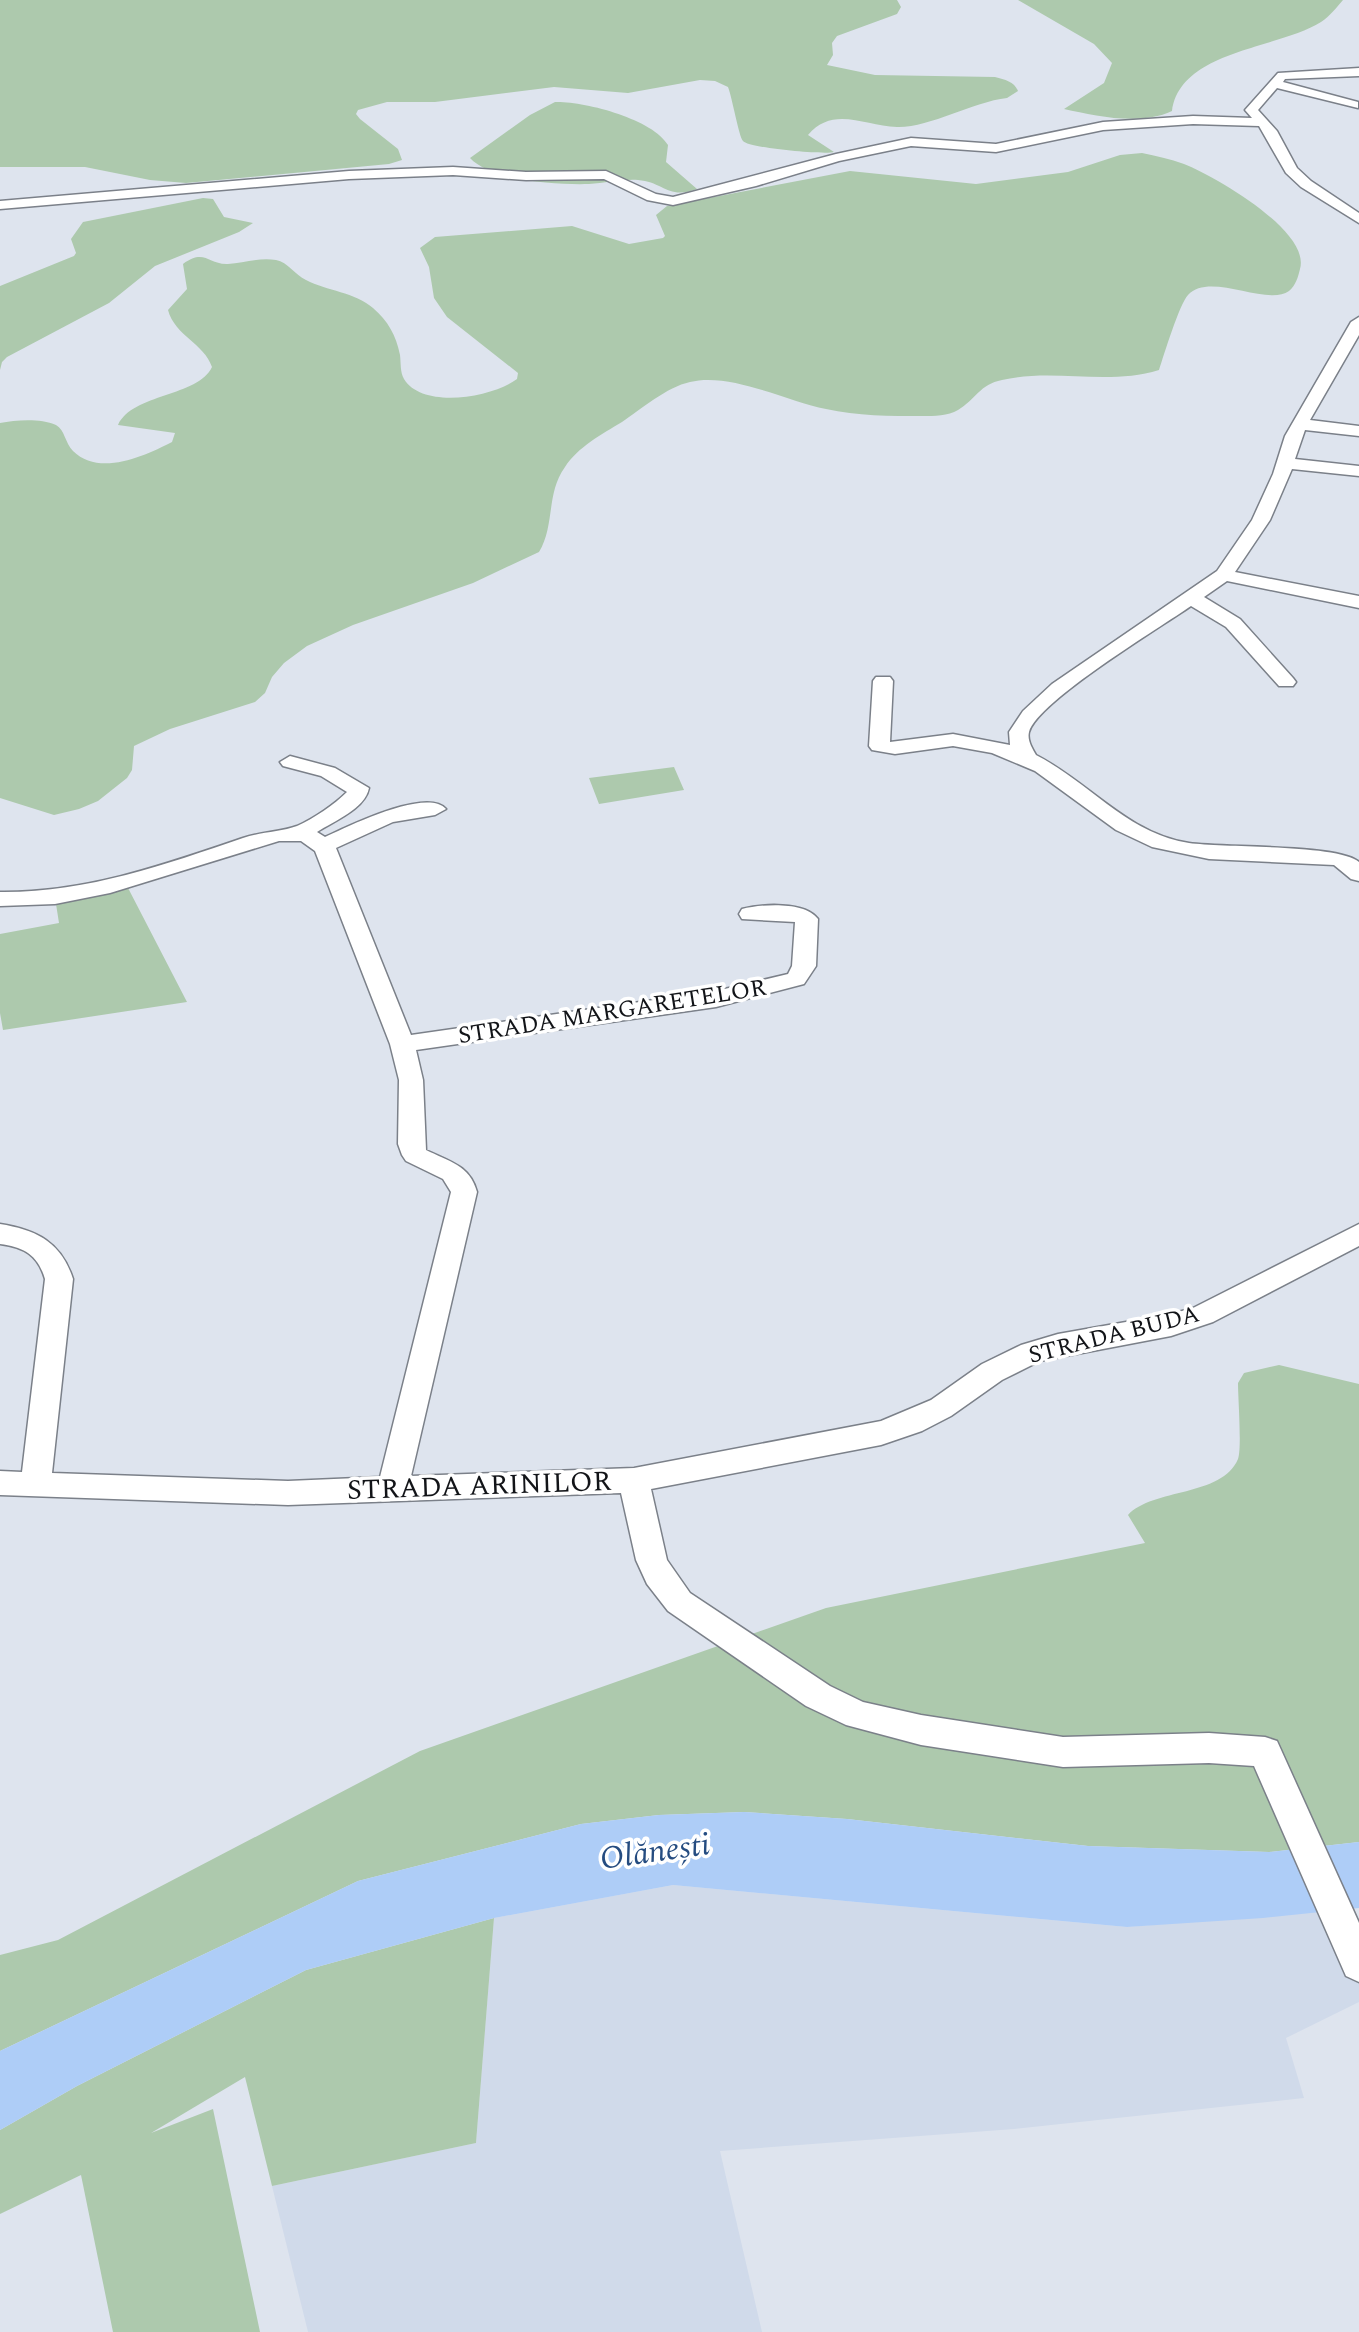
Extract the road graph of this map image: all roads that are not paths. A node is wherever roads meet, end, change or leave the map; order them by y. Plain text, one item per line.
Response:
1 (1359, 72) edge
2 (1275, 84) junction
3 (1354, 105) dead end
4 (1261, 122) junction
5 (0, 205) edge
6 (1359, 219) edge
7 (1359, 322) edge
8 (1300, 424) junction
9 (1359, 431) edge
10 (1285, 463) junction
11 (1359, 471) edge
12 (1224, 575) junction
13 (1193, 599) junction
14 (1359, 602) edge
15 (883, 681) dead end
16 (1286, 682) dead end
17 (1028, 759) junction
18 (290, 762) dead end
19 (435, 809) dead end
20 (299, 834) junction
21 (323, 846) junction
22 (1355, 866) edge
23 (0, 899) edge
24 (750, 914) dead end
25 (402, 1044) junction
26 (0, 1234) edge
27 (1359, 1234) edge
28 (634, 1480) junction
29 (0, 1483) edge
30 (35, 1486) junction
31 (392, 1491) junction
32 (1356, 1957) edge

1 - 2 street
2 - 3 street
2 - 4 street
4 - 5 street
4 - 6 street
7 - 8 street
8 - 9 street
8 - 10 street
10 - 11 street
10 - 12 street
12 - 13 street
12 - 14 street
13 - 16 street
13 - 17 street
15 - 17 street
17 - 22 street
18 - 20 street
19 - 21 street
20 - 21 street
20 - 23 street
21 - 25 street
24 - 25 street, STRADA MARGARETELOR
25 - 31 street
26 - 30 street
27 - 28 street, STRADA BUDA
28 - 31 street, STRADA ARINILOR
28 - 32 street, STRADA ARINILOR
29 - 30 street, STRADA ARINILOR
30 - 31 street, STRADA ARINILOR

